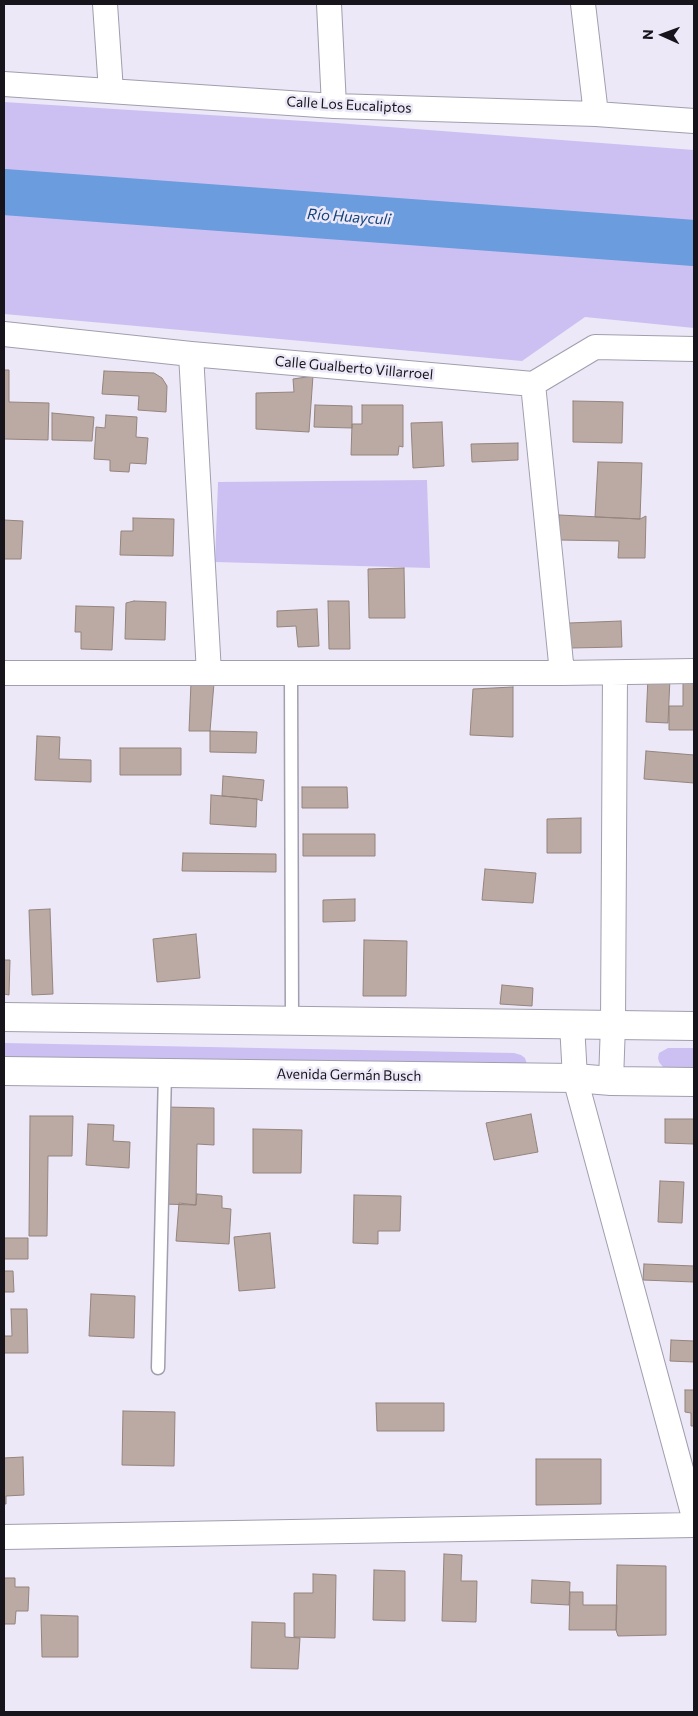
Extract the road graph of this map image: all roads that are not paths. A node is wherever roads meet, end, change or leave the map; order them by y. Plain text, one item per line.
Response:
1 (105, 4) edge
2 (329, 4) edge
3 (583, 4) edge
4 (4, 84) edge
5 (110, 91) junction
6 (334, 106) junction
7 (596, 114) junction
8 (694, 121) edge
9 (4, 334) edge
10 (694, 349) edge
11 (191, 354) junction
12 (533, 384) junction
13 (694, 671) edge
14 (4, 673) edge
15 (208, 673) junction
16 (291, 673) junction
17 (562, 673) junction
18 (615, 673) junction
19 (4, 1017) edge
20 (292, 1020) junction
21 (572, 1024) junction
22 (613, 1024) junction
23 (694, 1026) edge
24 (4, 1071) edge
25 (165, 1072) junction
26 (575, 1078) junction
27 (611, 1081) junction
28 (694, 1082) edge
29 (158, 1368) dead end
30 (694, 1518) edge
31 (694, 1525) edge
32 (4, 1536) edge

1 - 5 street
2 - 6 street
3 - 7 street
4 - 5 street, Calle Los Eucaliptos
5 - 6 street, Calle Los Eucaliptos
6 - 7 street, Calle Los Eucaliptos
7 - 8 street, Calle Los Eucaliptos
9 - 11 street, Calle Gualberto Villarroel
10 - 12 street
11 - 12 street, Calle Gualberto Villarroel
11 - 15 street
12 - 17 street
13 - 18 street
14 - 15 street
15 - 16 street
16 - 17 street
16 - 20 lane
17 - 18 street
18 - 22 street
19 - 20 main road
20 - 21 main road
21 - 22 main road
21 - 26 street
22 - 23 main road
22 - 27 street
24 - 25 main road, Avenida Germán Busch
25 - 26 main road, Avenida Germán Busch
25 - 29 lane
26 - 27 main road, Avenida Germán Busch
26 - 30 street
27 - 28 main road, Avenida Germán Busch
31 - 32 street

